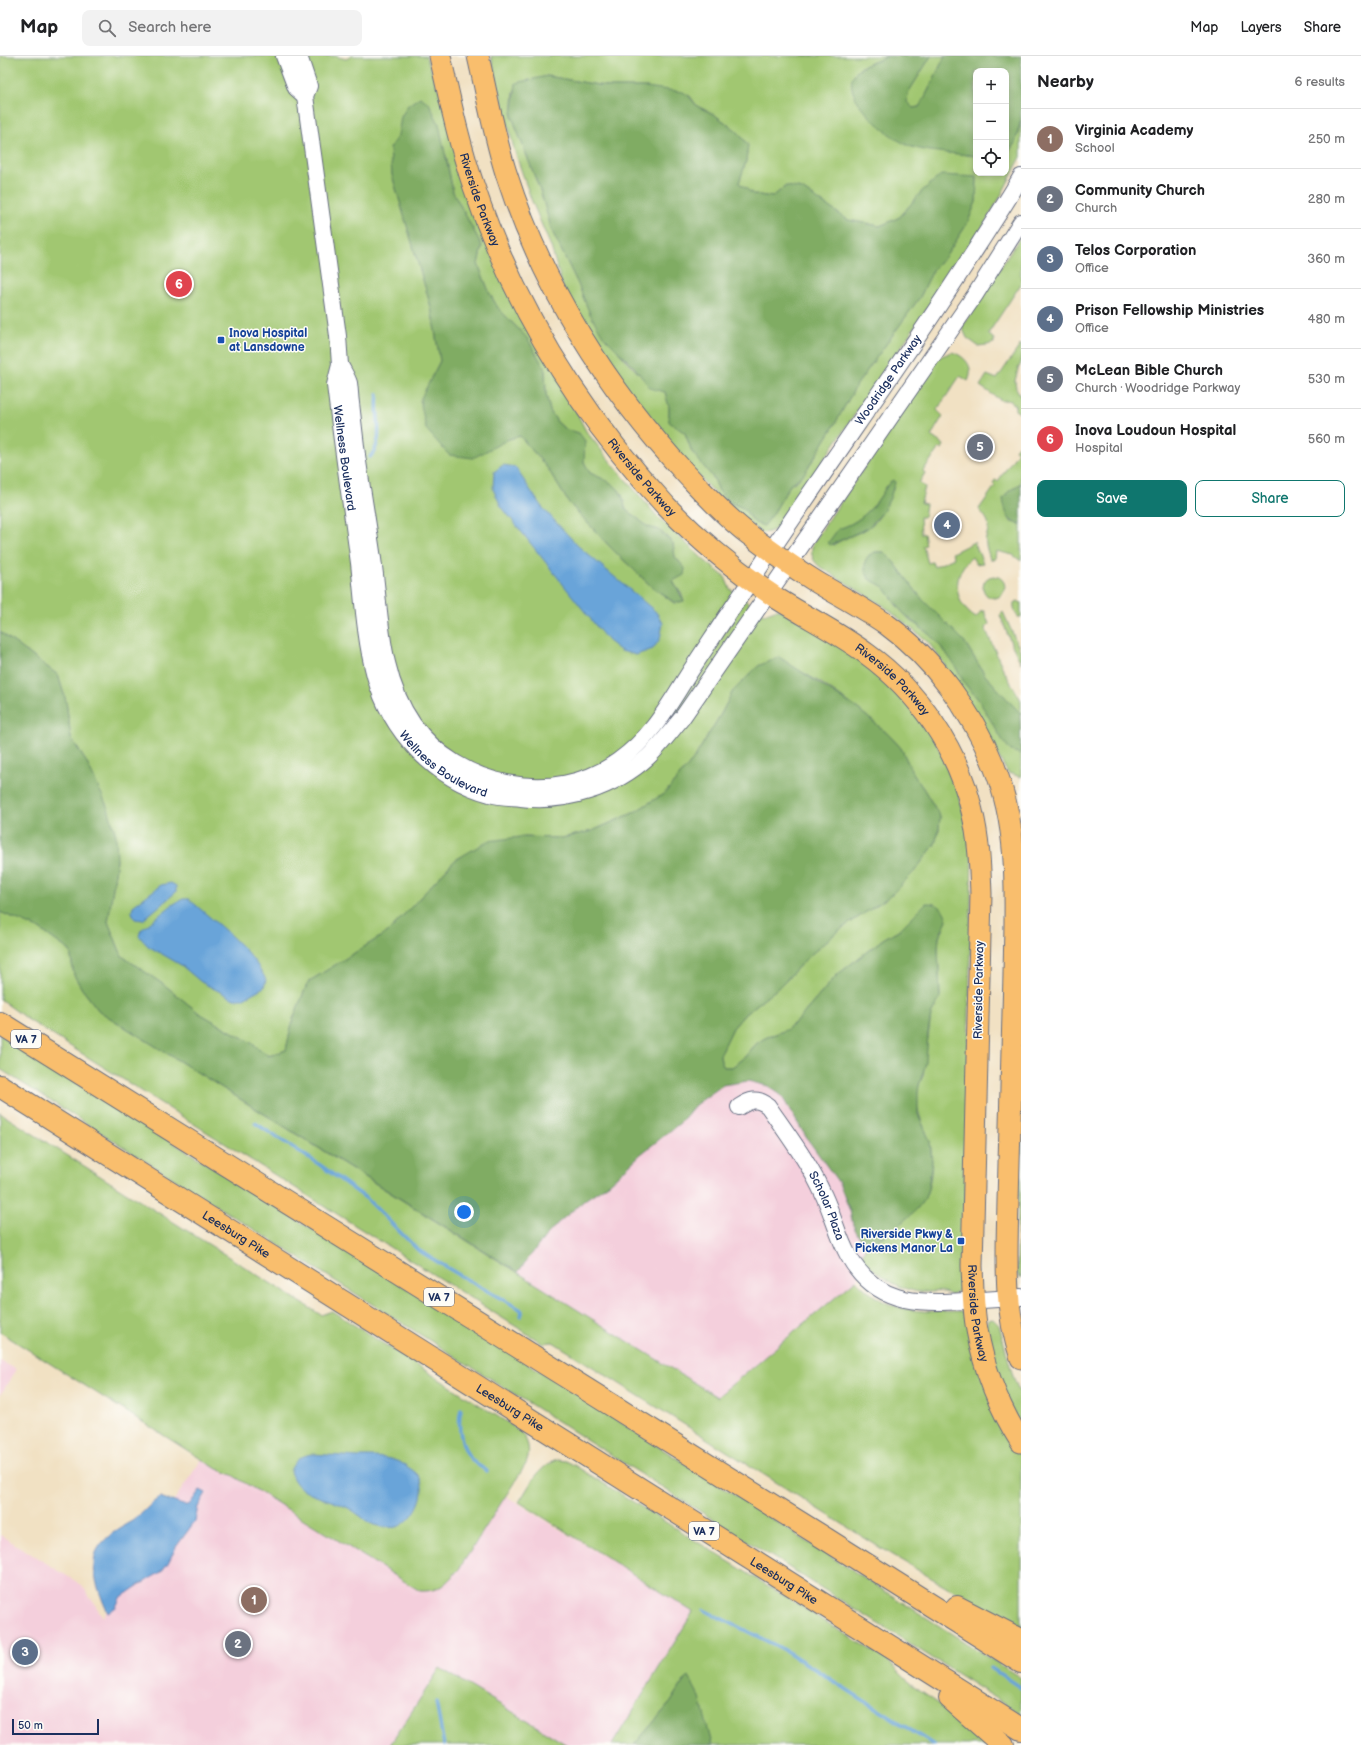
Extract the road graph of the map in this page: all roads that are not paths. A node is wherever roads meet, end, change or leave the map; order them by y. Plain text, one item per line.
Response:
1 (284, 56) edge
2 (299, 56) edge
3 (440, 56) edge
4 (478, 56) edge
5 (305, 96) junction
6 (1021, 177) edge
7 (1021, 222) edge
8 (340, 365) junction
9 (771, 552) junction
10 (788, 564) junction
11 (751, 580) junction
12 (769, 592) junction
13 (0, 1009) edge
14 (0, 1023) edge
15 (51, 1056) junction
16 (0, 1086) edge
17 (0, 1094) edge
18 (739, 1106) dead end
19 (48, 1116) junction
20 (1015, 1297) edge
21 (974, 1301) junction
22 (1021, 1358) edge
23 (1021, 1442) edge
24 (826, 1539) junction
25 (855, 1626) junction
26 (1021, 1640) edge
27 (1021, 1662) edge
28 (1021, 1729) edge
29 (1002, 1745) edge

1 - 5 street, Wellness Boulevard
2 - 5 street, Wellness Boulevard
3 - 11 main road, Riverside Parkway
4 - 9 main road
5 - 8 street, Wellness Boulevard
6 - 9 street, Woodridge Parkway
7 - 10 street, Woodridge Parkway
8 - 11 street, Wellness Boulevard
8 - 12 street, Wellness Boulevard
9 - 10 main road
9 - 11 street, Woodridge Parkway
10 - 12 street, Woodridge Parkway
10 - 20 main road
11 - 12 main road, Riverside Parkway
12 - 21 main road, Riverside Parkway
13 - 15 highway
14 - 15 highway, VA 7
15 - 24 highway, VA 7
16 - 19 highway, Leesburg Pike / VA 7
17 - 19 highway
18 - 21 street, Scholar Plaza
19 - 25 highway, Leesburg Pike / VA 7
20 - 21 street
20 - 22 main road
21 - 23 main road, Riverside Parkway
24 - 26 highway
24 - 27 highway, VA 7
25 - 28 highway, Leesburg Pike / VA 7
25 - 29 highway

